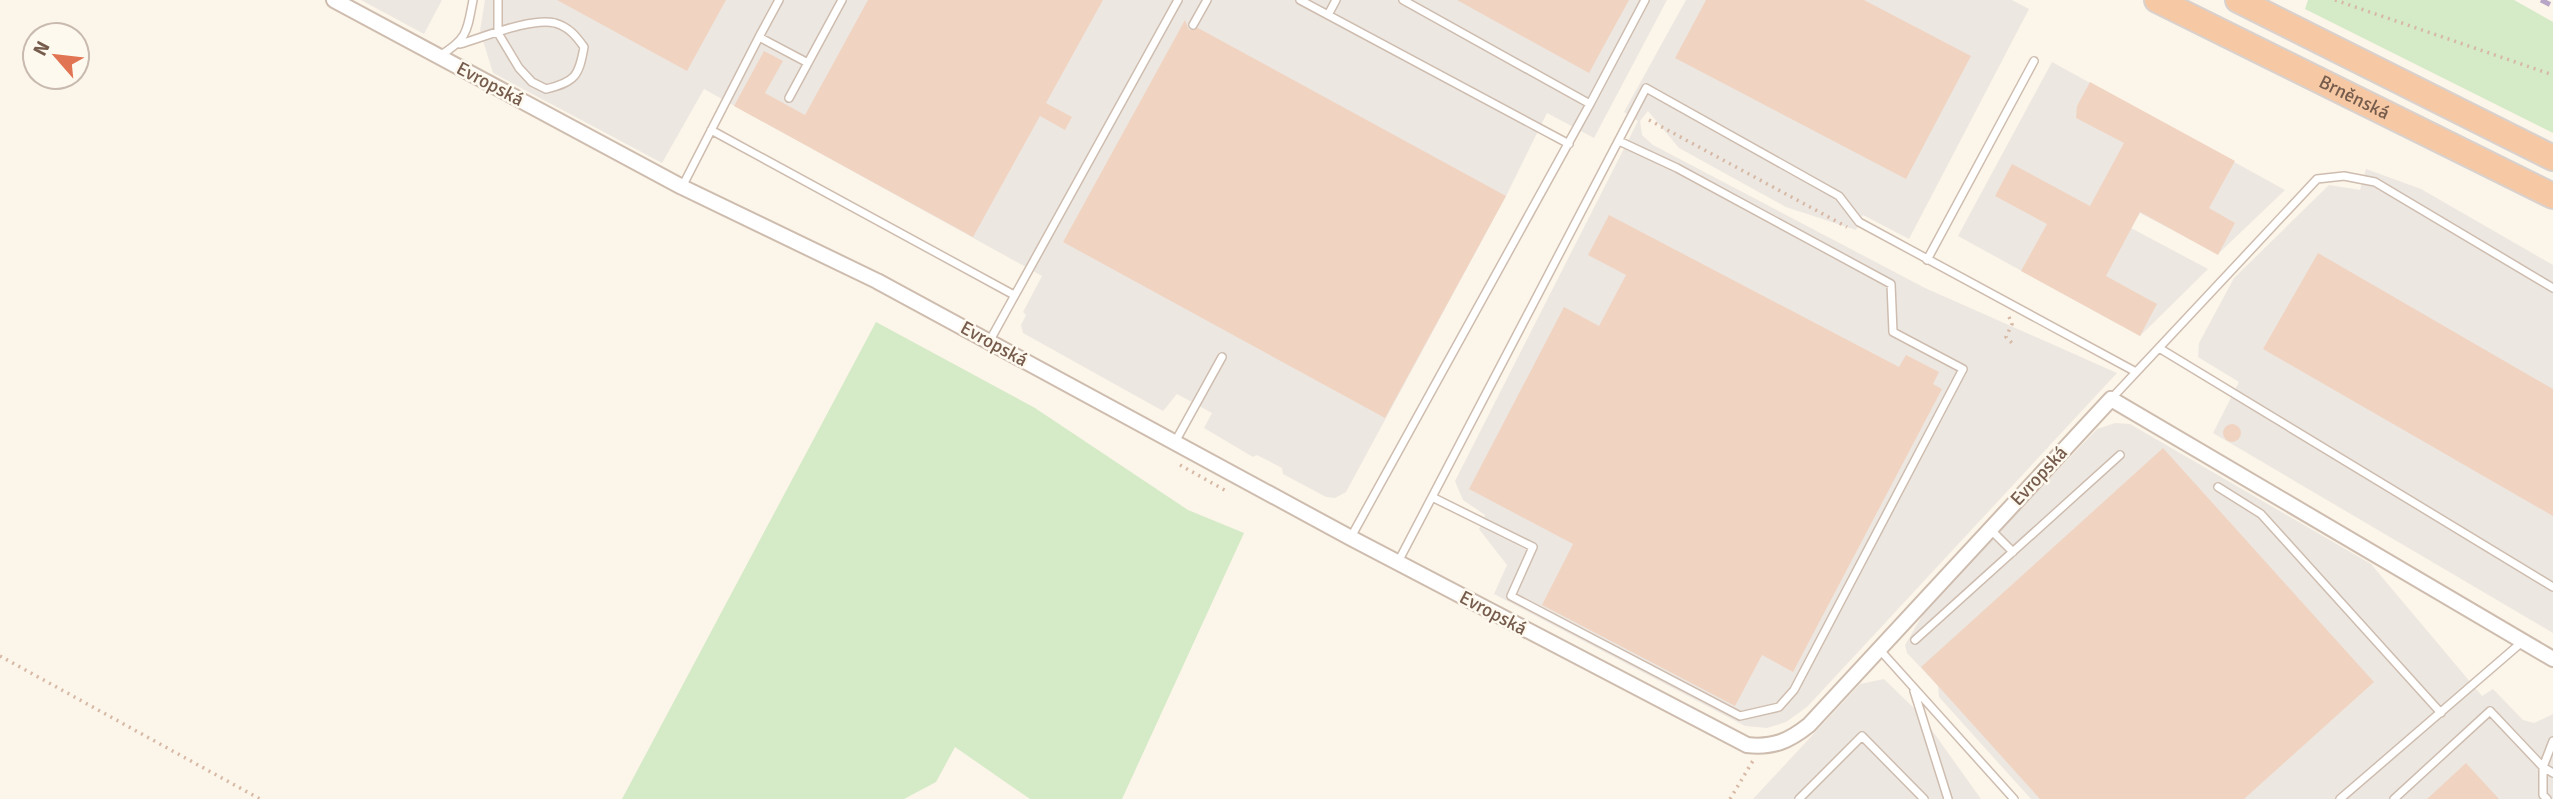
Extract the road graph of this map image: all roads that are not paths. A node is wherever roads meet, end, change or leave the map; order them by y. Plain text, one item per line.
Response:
1 (334, 0) edge
2 (473, 0) edge
3 (498, 0) edge
4 (779, 0) edge
5 (842, 0) edge
6 (1178, 0) edge
7 (1207, 0) edge
8 (1300, 0) edge
9 (1336, 0) edge
10 (1403, 0) edge
11 (1645, 0) edge
12 (2157, 0) edge
13 (2238, 0) edge
14 (1328, 15) junction
15 (1193, 25) dead end
16 (498, 33) junction
17 (759, 37) junction
18 (460, 44) junction
19 (439, 57) junction
20 (2034, 61) dead end
21 (808, 63) junction
22 (789, 98) dead end
23 (1591, 104) junction
24 (711, 130) junction
25 (1619, 141) junction
26 (1569, 144) junction
27 (2553, 158) edge
28 (682, 187) junction
29 (2553, 196) edge
30 (1927, 260) junction
31 (2553, 288) edge
32 (1014, 296) junction
33 (989, 342) junction
34 (2159, 348) junction
35 (1222, 357) dead end
36 (2136, 372) junction
37 (2111, 399) junction
38 (1175, 443) junction
39 (2120, 455) dead end
40 (2218, 487) dead end
41 (1432, 497) junction
42 (1990, 529) junction
43 (1351, 538) junction
44 (2013, 552) junction
45 (1398, 563) junction
46 (2553, 587) edge
47 (1915, 640) dead end
48 (2523, 641) junction
49 (1879, 648) junction
50 (2553, 659) edge
51 (1912, 687) junction
52 (2441, 713) junction
53 (2553, 741) edge
54 (2543, 767) junction
55 (2553, 774) edge
56 (1800, 799) edge
57 (1924, 799) edge
58 (1948, 799) edge
59 (2014, 799) edge
60 (2340, 799) edge
61 (2394, 799) edge
62 (2547, 799) edge

1 - 19 street, Evropská
2 - 18 lane
3 - 16 lane
4 - 17 lane
5 - 21 lane
6 - 32 lane
7 - 15 lane
8 - 14 lane
9 - 14 lane
10 - 23 lane
11 - 23 lane
12 - 29 highway, Brněnská
13 - 27 highway, Brněnská
14 - 26 lane
16 - 16 lane
16 - 18 lane
17 - 21 lane
17 - 24 lane
18 - 19 lane
19 - 28 street, Evropská
20 - 30 lane
21 - 22 lane
23 - 26 lane
24 - 28 lane
24 - 32 lane
25 - 30 lane
25 - 41 lane
25 - 41 lane
26 - 43 lane
28 - 33 street, Evropská
30 - 36 lane
31 - 34 lane
32 - 33 lane
33 - 38 street, Evropská
34 - 36 lane
34 - 46 lane
35 - 38 lane
36 - 37 lane
37 - 42 street, Evropská
37 - 48 street
38 - 43 street, Evropská
39 - 44 lane
40 - 52 lane
41 - 45 lane
42 - 44 lane
42 - 49 street, Evropská
43 - 45 street, Evropská
44 - 47 lane
45 - 49 street, Evropská
48 - 50 street
48 - 52 lane
49 - 51 lane
51 - 58 lane
51 - 59 lane
52 - 60 lane
53 - 54 lane
54 - 55 lane
54 - 61 lane
54 - 62 lane
56 - 57 lane

